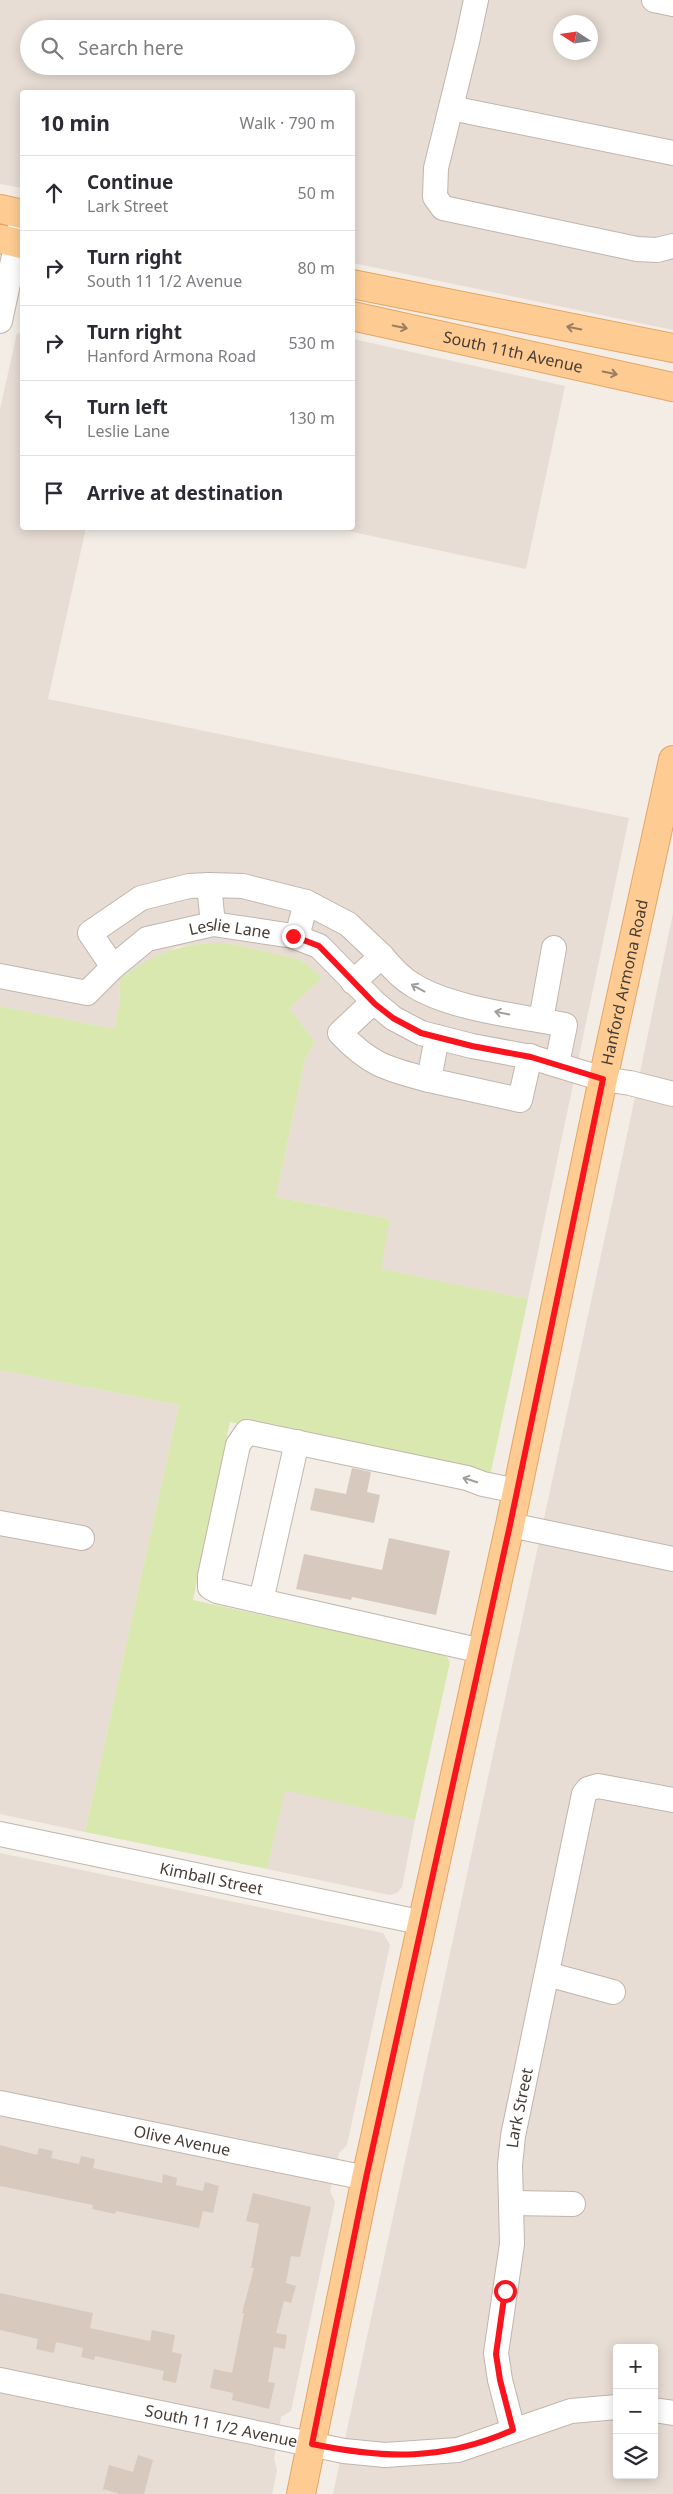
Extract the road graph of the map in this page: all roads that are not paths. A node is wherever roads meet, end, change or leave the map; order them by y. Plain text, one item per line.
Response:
1 (476, 0) edge
2 (654, 0) edge
3 (673, 4) edge
4 (451, 108) junction
5 (673, 153) edge
6 (0, 209) edge
7 (20, 214) edge
8 (15, 236) edge
9 (673, 246) edge
10 (355, 285) edge
11 (355, 317) edge
12 (0, 321) edge
13 (673, 348) edge
14 (673, 387) edge
15 (673, 760) edge
16 (209, 885) junction
17 (306, 902) junction
18 (213, 924) junction
19 (297, 938) junction
20 (554, 948) dead end
21 (382, 956) junction
22 (113, 966) junction
23 (0, 976) edge
24 (353, 982) junction
25 (373, 1002) junction
26 (463, 1005) junction
27 (541, 1020) junction
28 (446, 1039) junction
29 (530, 1056) junction
30 (557, 1064) junction
31 (603, 1079) junction
32 (429, 1080) junction
33 (673, 1094) edge
34 (297, 1442) junction
35 (517, 1491) junction
36 (0, 1522) edge
37 (510, 1525) junction
38 (82, 1538) dead end
39 (673, 1558) edge
40 (261, 1601) junction
41 (482, 1651) junction
42 (673, 1800) edge
43 (0, 1834) edge
44 (424, 1923) junction
45 (547, 1974) junction
46 (613, 1992) dead end
47 (0, 2103) edge
48 (366, 2178) junction
49 (511, 2204) junction
50 (573, 2204) dead end
51 (0, 2380) edge
52 (613, 2407) edge
53 (658, 2411) edge
54 (673, 2413) edge
55 (513, 2430) junction
56 (312, 2444) junction
57 (301, 2494) edge

1 - 4 street
2 - 3 street
4 - 5 street
4 - 9 street
6 - 7 main road
8 - 12 street
13 -> 10 main road, South 11th Avenue
11 -> 14 main road, South 11th Avenue
15 - 31 main road, Hanford Armona Road
16 - 17 street
16 - 18 street
16 - 22 street
17 - 19 street
17 - 21 street
18 - 19 street, Leslie Lane
18 - 22 street, Leslie Lane
19 - 24 street, Leslie Lane
20 - 27 street
21 - 24 street
26 -> 21 street
22 - 23 street, Leslie Lane
24 - 25 street, Leslie Lane
25 - 28 street, Leslie Lane
25 - 32 street
27 -> 26 street
26 - 28 street
27 - 30 street
28 - 29 street, Leslie Lane
28 - 32 street
29 - 30 street, Leslie Lane
29 - 32 street
30 - 31 street, Leslie Lane
31 - 33 street, Leslie Lane
31 - 35 main road, Hanford Armona Road
35 -> 34 street
34 - 40 street
34 - 40 street
35 - 37 main road, Hanford Armona Road
36 - 38 street
37 - 39 street
37 - 41 main road, Hanford Armona Road
40 - 41 street
41 - 44 main road, Hanford Armona Road
42 - 45 street, Lark Street
43 - 44 street, Kimball Street
44 - 48 main road, Hanford Armona Road
45 - 46 street
45 - 49 street, Lark Street
47 - 48 street, Olive Avenue
48 - 56 main road, Hanford Armona Road
49 - 50 street
49 - 55 street, Lark Street
51 - 56 street, South 11 1/2 Avenue
52 - 55 street, South 11 1/2 Avenue
53 - 54 street
55 - 56 street, South 11 1/2 Avenue
56 - 57 main road, Hanford Armona Road

